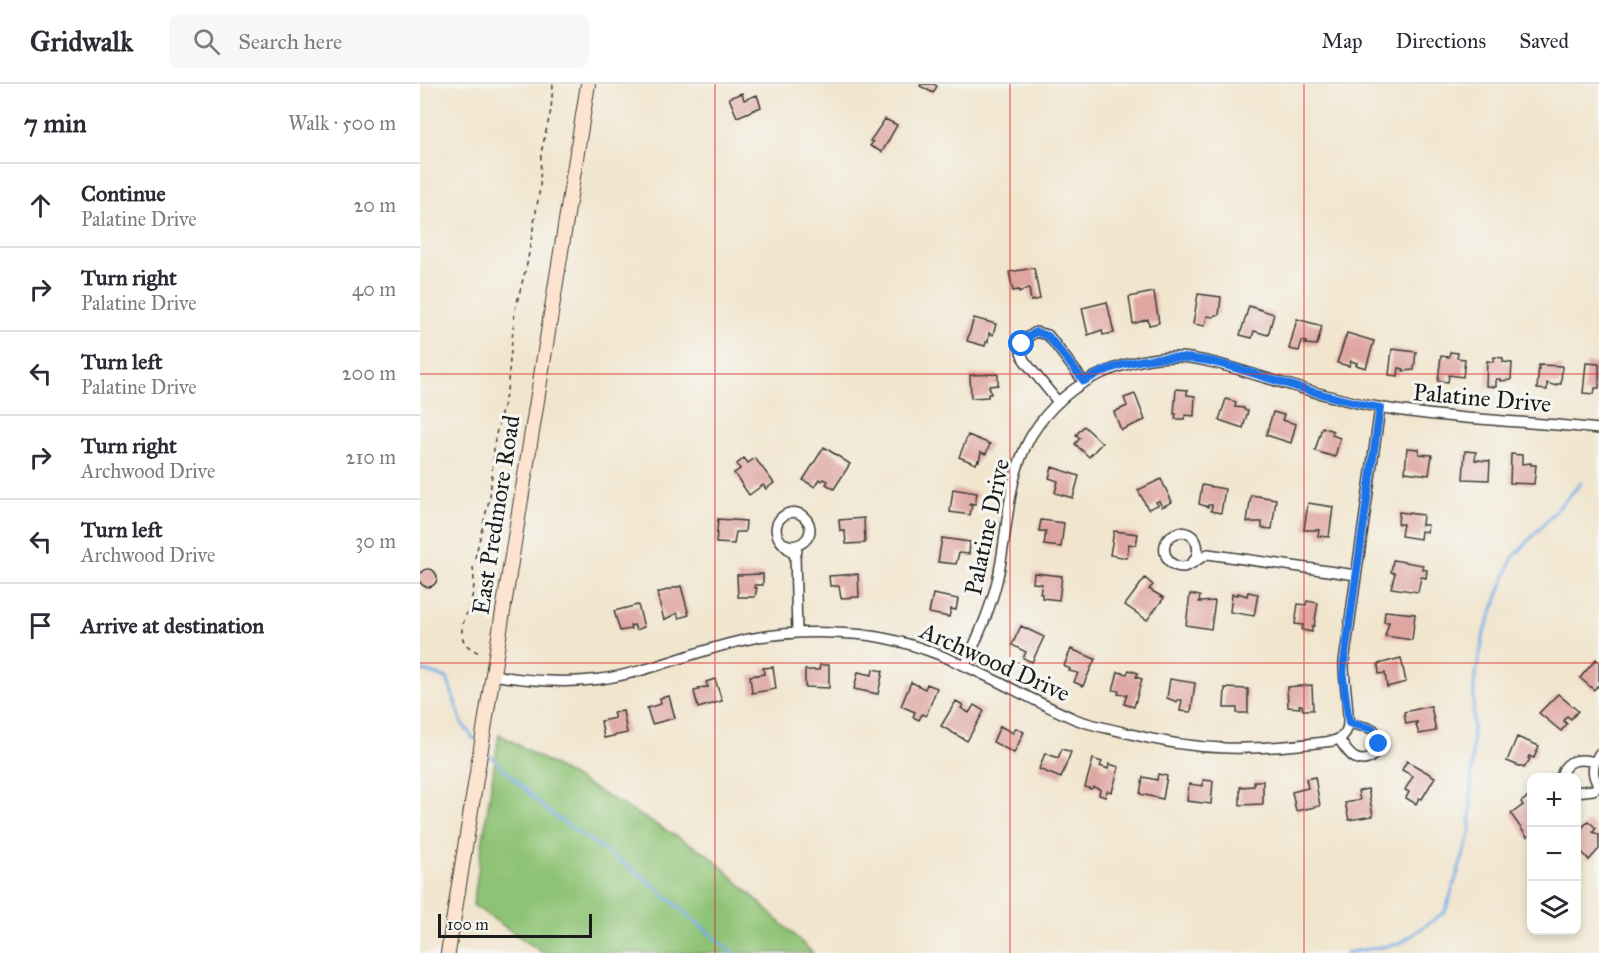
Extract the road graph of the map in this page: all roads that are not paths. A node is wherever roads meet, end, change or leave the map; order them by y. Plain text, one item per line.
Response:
1 (588, 84) edge
2 (1084, 381) junction
3 (1058, 402) junction
4 (1380, 408) junction
5 (1599, 429) edge
6 (804, 542) junction
7 (783, 543) junction
8 (1197, 543) junction
9 (1208, 554) junction
10 (795, 556) junction
11 (1192, 563) junction
12 (1356, 575) junction
13 (797, 632) junction
14 (965, 666) junction
15 (493, 675) junction
16 (1349, 723) junction
17 (1339, 739) junction
18 (1597, 758) edge
19 (1562, 773) edge
20 (1599, 787) edge
21 (1581, 791) edge
22 (448, 953) edge

1 - 15 street, East Predmore Road
2 - 3 street, Palatine Drive
2 - 3 street
2 - 4 street, Palatine Drive
3 - 14 street, Palatine Drive
4 - 5 street, Palatine Drive
4 - 12 street
6 - 7 street
6 - 7 street
6 - 10 street
7 - 10 street
8 - 9 street
8 - 11 street
8 - 11 street
9 - 11 street
9 - 12 street
10 - 13 street
12 - 16 street
13 - 14 street, Archwood Drive
13 - 15 street, Archwood Drive
14 - 17 street, Archwood Drive
15 - 22 street, East Predmore Road
16 - 17 street
16 - 17 street
18 - 19 street
18 - 20 street
20 - 21 street

